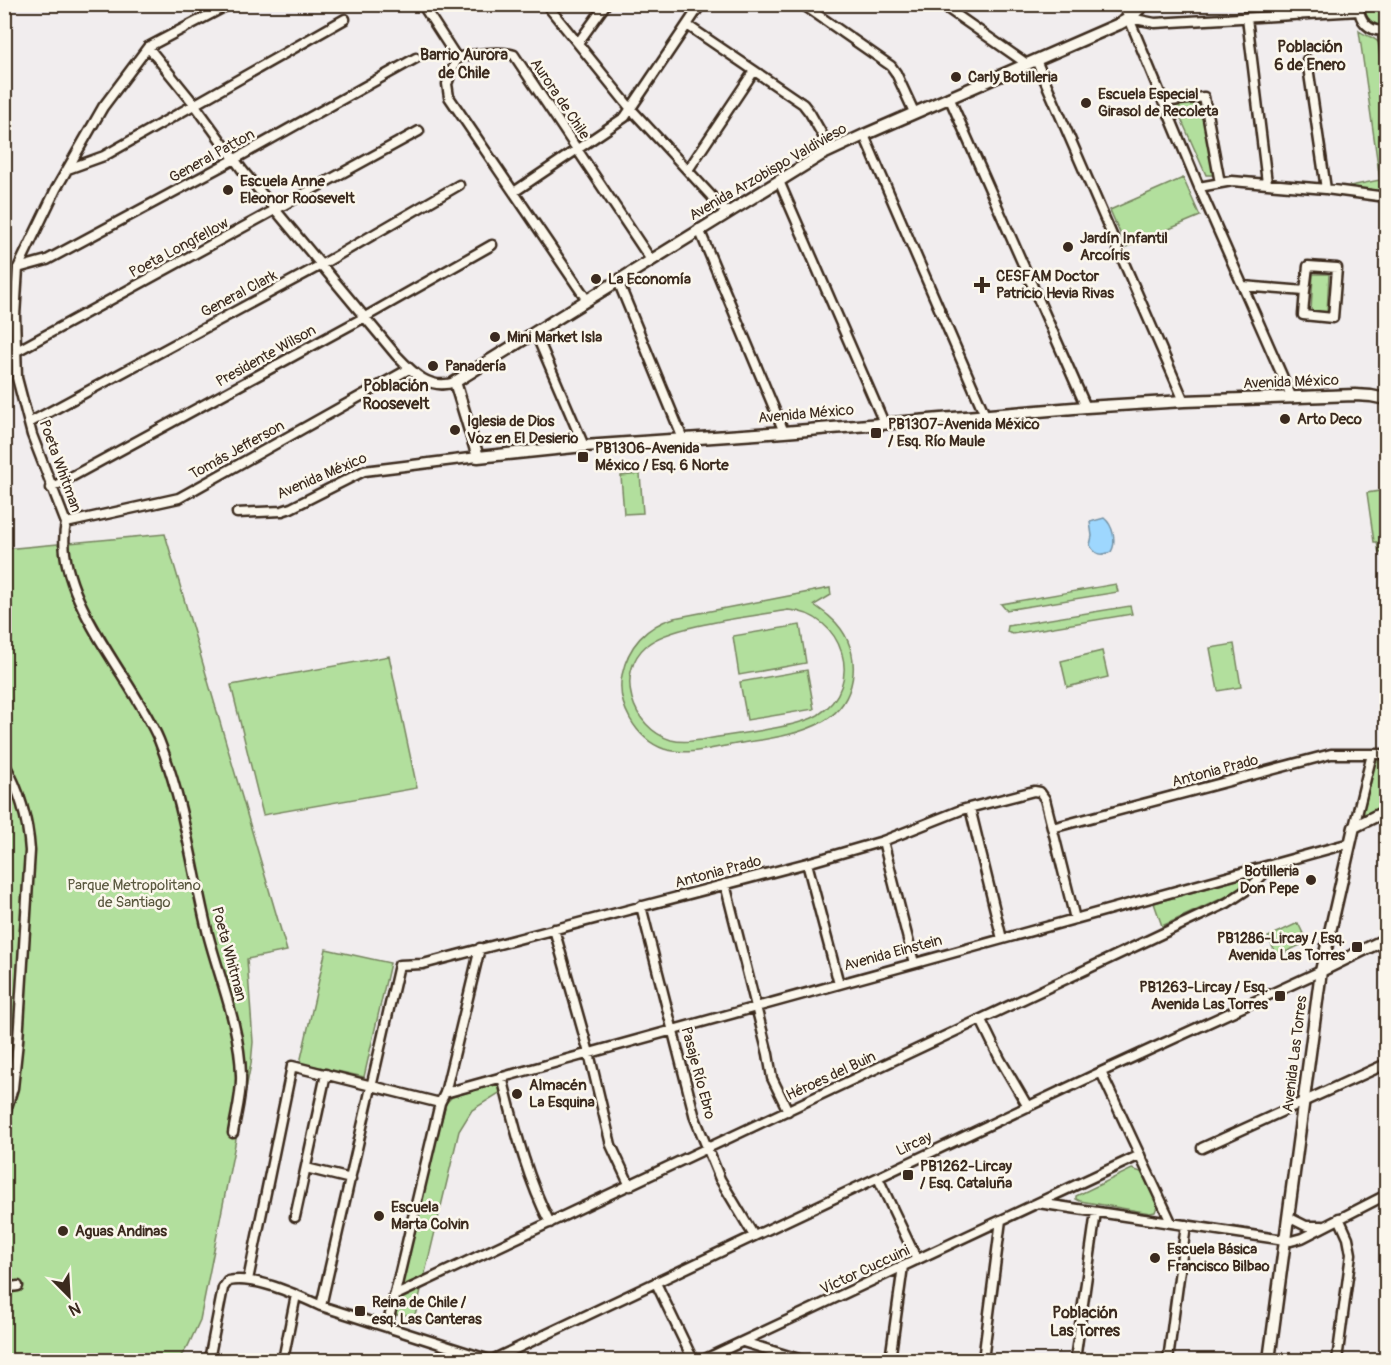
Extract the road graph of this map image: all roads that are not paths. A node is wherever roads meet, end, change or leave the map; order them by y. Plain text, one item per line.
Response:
1 (230, 4) edge
2 (422, 4) edge
3 (546, 4) edge
4 (606, 4) edge
5 (701, 4) edge
6 (802, 4) edge
7 (941, 4) edge
8 (1123, 4) edge
9 (1144, 4) edge
10 (1299, 4) edge
11 (1359, 8) edge
12 (1300, 15) junction
13 (1130, 18) junction
14 (1247, 18) junction
15 (345, 19) dead end
16 (687, 25) junction
17 (1384, 30) edge
18 (578, 43) junction
19 (148, 47) junction
20 (416, 58) dead end
21 (457, 58) junction
22 (1307, 60) dead end
23 (1386, 61) edge
24 (1032, 62) junction
25 (754, 71) junction
26 (949, 97) junction
27 (1163, 102) junction
28 (195, 105) junction
29 (631, 109) junction
30 (914, 112) junction
31 (419, 130) dead end
32 (864, 135) junction
33 (577, 149) junction
34 (831, 150) junction
35 (235, 159) junction
36 (67, 170) junction
37 (688, 170) junction
38 (779, 181) junction
39 (1220, 183) junction
40 (1267, 183) junction
41 (459, 185) dead end
42 (1199, 187) junction
43 (1326, 189) junction
44 (514, 192) junction
45 (1386, 197) edge
46 (276, 210) junction
47 (727, 213) junction
48 (699, 229) junction
49 (492, 245) dead end
50 (651, 260) junction
51 (321, 265) junction
52 (18, 268) junction
53 (618, 281) junction
54 (1243, 286) junction
55 (1305, 291) junction
56 (587, 300) junction
57 (365, 317) junction
58 (535, 332) junction
59 (15, 352) junction
60 (409, 369) junction
61 (454, 382) junction
62 (1292, 398) junction
63 (1386, 399) edge
64 (1184, 401) junction
65 (1086, 407) junction
66 (985, 415) junction
67 (29, 423) junction
68 (884, 423) junction
69 (784, 432) junction
70 (683, 439) junction
71 (584, 446) junction
72 (478, 458) junction
73 (51, 488) junction
74 (237, 513) dead end
75 (66, 523) junction
76 (1372, 754) junction
77 (1386, 754) edge
78 (4, 763) edge
79 (970, 808) junction
80 (1386, 811) edge
81 (1354, 827) junction
82 (1052, 828) junction
83 (883, 841) junction
84 (1350, 843) junction
85 (807, 862) junction
86 (1271, 866) junction
87 (724, 884) junction
88 (641, 906) junction
89 (1075, 919) junction
90 (554, 928) junction
91 (1002, 939) junction
92 (1386, 939) edge
93 (1327, 945) junction
94 (480, 948) junction
95 (1350, 957) junction
96 (914, 963) junction
97 (1321, 971) junction
98 (838, 984) junction
99 (756, 1006) junction
100 (981, 1020) junction
101 (672, 1029) junction
102 (589, 1053) junction
103 (1386, 1064) edge
104 (1101, 1072) junction
105 (326, 1074) junction
106 (502, 1077) junction
107 (372, 1084) junction
108 (445, 1093) junction
109 (1305, 1101) junction
110 (440, 1102) junction
111 (1028, 1107) junction
112 (788, 1111) junction
113 (4, 1116) edge
114 (232, 1133) dead end
115 (1202, 1148) dead end
116 (707, 1149) junction
117 (1140, 1155) junction
118 (306, 1168) junction
119 (878, 1178) junction
120 (351, 1179) junction
121 (630, 1186) junction
122 (1386, 1195) edge
123 (1038, 1203) junction
124 (1096, 1212) junction
125 (295, 1217) dead end
126 (1288, 1217) junction
127 (1339, 1218) junction
128 (1001, 1220) junction
129 (1171, 1222) junction
130 (550, 1223) junction
131 (1186, 1225) junction
132 (1322, 1226) junction
133 (754, 1236) junction
134 (1285, 1241) junction
135 (917, 1260) junction
136 (903, 1266) junction
137 (248, 1280) junction
138 (656, 1283) junction
139 (18, 1286) dead end
140 (4, 1288) edge
141 (296, 1295) junction
142 (394, 1296) junction
143 (321, 1306) junction
144 (387, 1327) junction
145 (743, 1342) junction
146 (209, 1360) edge
147 (283, 1360) edge
148 (491, 1360) edge
149 (693, 1360) edge
150 (703, 1360) edge
151 (802, 1360) edge
152 (890, 1360) edge
153 (983, 1360) edge
154 (1075, 1360) edge
155 (1168, 1360) edge
156 (1269, 1360) edge
157 (1337, 1360) edge

1 - 19 street, Poeta Whitman
2 - 21 street
3 - 18 street
4 - 18 street
5 - 16 street
6 - 30 street
7 - 24 street
8 - 13 street
9 - 13 street, Avenida Arzobispo Valdivieso
10 - 12 street
11 - 12 street
11 - 17 street
12 - 14 street
13 - 14 street
13 - 24 street, Avenida Arzobispo Valdivieso
13 - 27 street
14 - 40 street
15 - 28 street
16 - 25 street
16 - 29 street
17 - 23 street
18 - 29 street
19 - 28 street
19 - 36 street, Poeta Whitman
20 - 35 street, General Patton
21 - 33 street, Aurora de Chile
21 - 44 street
22 - 43 street
24 - 26 street, Avenida Arzobispo Valdivieso
24 - 64 street
25 - 34 street
25 - 37 street
26 - 30 street, Avenida Arzobispo Valdivieso
26 - 65 street
27 - 39 street
27 - 42 street
28 - 35 street
28 - 36 street
29 - 33 street
29 - 37 street
30 - 32 street, Avenida Arzobispo Valdivieso
31 - 46 street, Poeta Longfellow
32 - 34 street, Avenida Arzobispo Valdivieso
32 - 66 street
33 - 44 street
33 - 50 street, Aurora de Chile
34 - 38 street, Avenida Arzobispo Valdivieso
35 - 46 street
35 - 52 street, General Patton
36 - 52 street, Poeta Whitman
37 - 47 street
38 - 47 street, Avenida Arzobispo Valdivieso
38 - 68 street
39 - 40 street
39 - 42 street
40 - 43 street
41 - 51 street, General Clark
42 - 54 street
43 - 45 street
44 - 56 street
46 - 51 street
46 - 59 street, Poeta Longfellow
47 - 48 street, Avenida Arzobispo Valdivieso
48 - 50 street, Avenida Arzobispo Valdivieso
48 - 69 street
49 - 57 street, Presidente Wilson
50 - 53 street, Avenida Arzobispo Valdivieso
51 - 57 street
51 - 67 street, General Clark
52 - 59 street, Poeta Whitman
53 - 56 street, Avenida Arzobispo Valdivieso
53 - 70 street
54 - 55 street
54 - 62 street
55 - 55 street
56 - 58 street, Avenida Arzobispo Valdivieso
57 - 60 street
57 - 73 street, Presidente Wilson
58 - 61 street, Avenida Arzobispo Valdivieso
58 - 71 street
59 - 67 street, Poeta Whitman
60 - 61 street
60 - 75 street, Tomás Jefferson
61 - 72 street
62 - 63 street, Avenida México
62 - 64 street, Avenida México
64 - 65 street, Avenida México
65 - 66 street, Avenida México
66 - 68 street, Avenida México
67 - 73 street, Poeta Whitman
68 - 69 street, Avenida México
69 - 70 street, Avenida México
70 - 71 street, Avenida México
71 - 72 street, Avenida México
72 - 74 street, Avenida México
73 - 75 street, Poeta Whitman
75 - 114 street, Poeta Whitman
76 - 77 street, Antonia Prado
76 - 81 street, Avenida Las Torres
76 - 82 street, Antonia Prado
78 - 113 street
79 - 82 street, Antonia Prado
79 - 83 street, Antonia Prado
79 - 91 street
80 - 81 street
81 - 84 street, Avenida Las Torres
82 - 89 street
83 - 85 street, Antonia Prado
83 - 96 street
84 - 86 street, Avenida Einstein
84 - 93 street, Avenida Las Torres
85 - 87 street, Antonia Prado
85 - 98 street
86 - 89 street, Avenida Einstein
86 - 100 street, Héroes del Buin
87 - 88 street, Antonia Prado
87 - 99 street
88 - 90 street, Antonia Prado
88 - 101 street, Pasaje Río Ebro
89 - 91 street, Avenida Einstein
90 - 94 street, Antonia Prado
90 - 102 street
91 - 96 street, Avenida Einstein
92 - 95 street, Lircay
93 - 95 street
93 - 97 street, Avenida Las Torres
94 - 107 street, Antonia Prado
94 - 108 street
95 - 97 street, Lircay
96 - 98 street, Avenida Einstein
97 - 104 street, Lircay
97 - 109 street, Avenida Las Torres
98 - 99 street, Avenida Einstein
99 - 101 street, Avenida Einstein
99 - 112 street
100 - 111 street
100 - 112 street, Héroes del Buin
101 - 102 street, Avenida Einstein
101 - 116 street, Pasaje Río Ebro
102 - 106 street, Avenida Einstein
102 - 121 street
103 - 109 street
104 - 111 street, Lircay
104 - 117 street
105 - 107 street
105 - 118 street
105 - 137 street
106 - 108 street, Avenida Einstein
106 - 130 street
107 - 110 street
107 - 120 street
108 - 110 street
109 - 115 street
109 - 126 street, Avenida Las Torres
110 - 142 street
111 - 119 street, Lircay
112 - 116 street, Héroes del Buin
116 - 121 street, Héroes del Buin
116 - 133 street, Pasaje Río Ebro
117 - 123 street, Víctor Cuccuini
117 - 129 street
118 - 120 street
118 - 125 street
119 - 133 street, Lircay
119 - 135 street
120 - 143 street
121 - 130 street, Héroes del Buin
122 - 127 street
123 - 124 street
123 - 128 street, Víctor Cuccuini
124 - 129 street
124 - 154 street
126 - 132 street
126 - 134 street, Avenida Las Torres
127 - 132 street
127 - 157 street
128 - 135 street, Víctor Cuccuini
128 - 153 street
129 - 131 street
130 - 142 street, Héroes del Buin
131 - 134 street
131 - 155 street
132 - 134 street
133 - 138 street, Lircay
134 - 156 street, Avenida Las Torres
135 - 136 street, Víctor Cuccuini
136 - 145 street, Víctor Cuccuini
136 - 152 street
137 - 141 street
137 - 146 street
138 - 148 street, Lircay
138 - 149 street
139 - 140 street
141 - 143 street
141 - 147 street
142 - 144 street
143 - 144 street
144 - 148 street
145 - 150 street, Víctor Cuccuini
145 - 151 street

